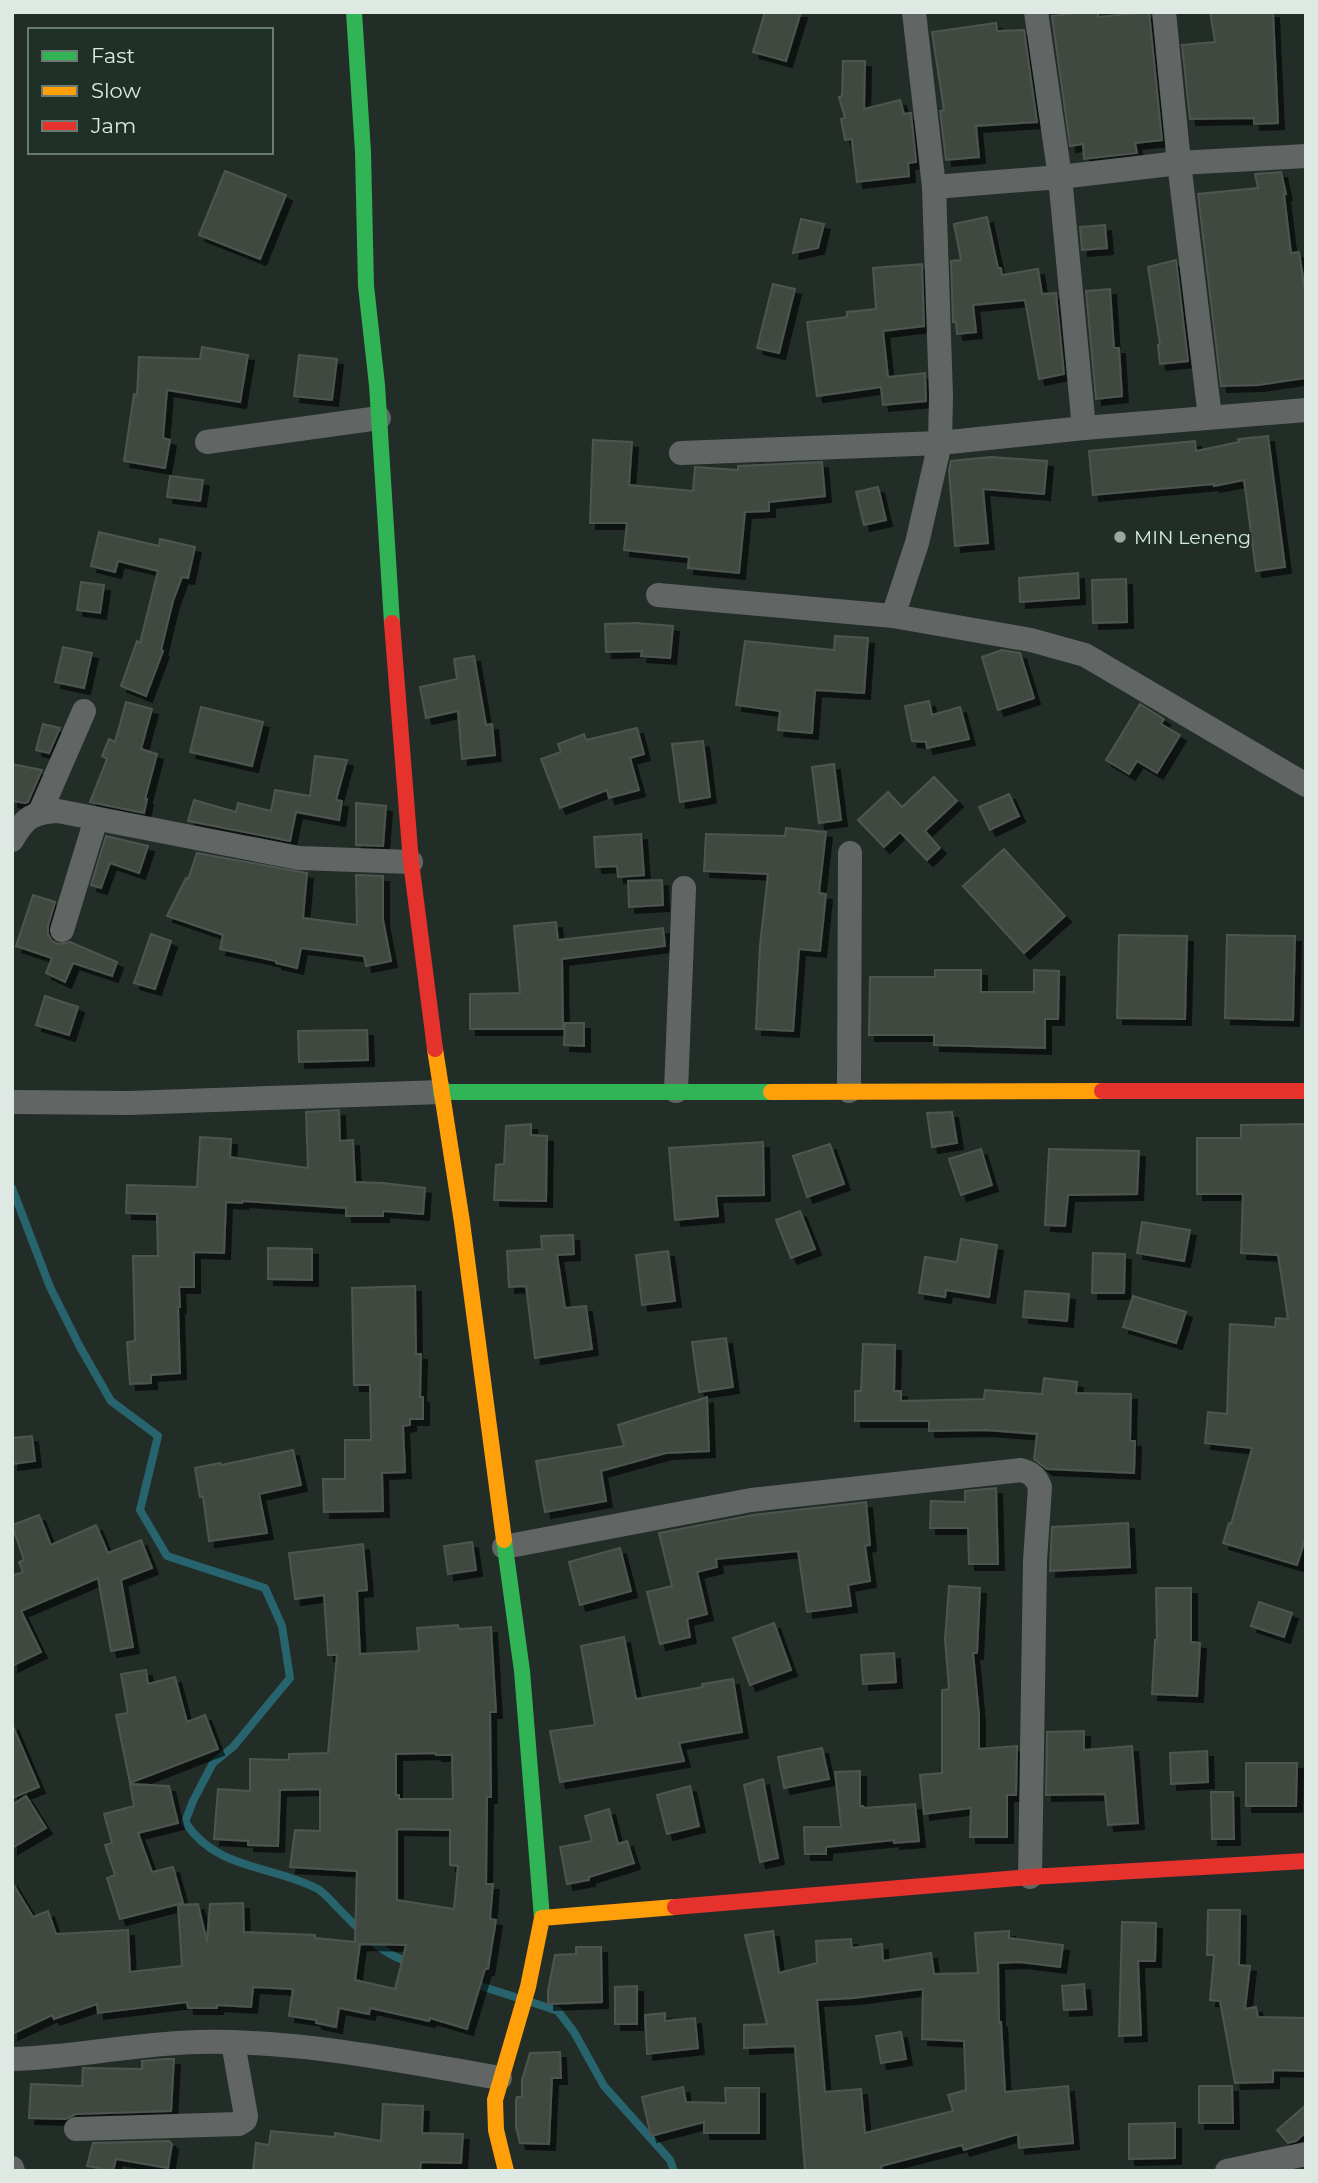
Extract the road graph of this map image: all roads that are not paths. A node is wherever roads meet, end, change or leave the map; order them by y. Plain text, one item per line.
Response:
1 (354, 12) edge
2 (914, 12) edge
3 (1036, 12) edge
4 (1164, 12) edge
5 (1306, 156) edge
6 (1179, 163) junction
7 (1060, 177) junction
8 (934, 187) junction
9 (1306, 410) edge
10 (1210, 417) junction
11 (379, 418) junction
12 (1084, 428) junction
13 (207, 442) dead end
14 (940, 443) junction
15 (681, 453) dead end
16 (659, 595) dead end
17 (893, 616) junction
18 (84, 711) dead end
19 (1306, 785) edge
20 (40, 812) junction
21 (96, 819) junction
22 (12, 839) edge
23 (850, 853) dead end
24 (411, 862) junction
25 (684, 888) dead end
26 (62, 930) dead end
27 (676, 1091) junction
28 (849, 1091) junction
29 (1306, 1091) edge
30 (440, 1092) junction
31 (12, 1102) edge
32 (504, 1547) junction
33 (1306, 1861) edge
34 (1030, 1877) junction
35 (542, 1918) junction
36 (233, 2043) junction
37 (12, 2059) edge
38 (500, 2078) junction
39 (76, 2129) dead end
40 (1306, 2154) edge
41 (506, 2171) edge
42 (1227, 2171) edge

1 - 11 street
2 - 8 street
3 - 7 street
4 - 6 street
5 - 6 street
6 - 7 street
6 - 10 street
7 - 8 street
7 - 12 street
8 - 14 street
9 - 10 street
10 - 12 street
11 - 13 street
11 - 24 street
12 - 14 street
14 - 15 street
14 - 17 street
16 - 17 street
17 - 19 street
18 - 20 street
20 - 21 street
20 - 22 street
21 - 24 street
21 - 26 street
23 - 28 street
24 - 30 street
25 - 27 street
27 - 28 street
27 - 30 street
28 - 29 street
30 - 31 street
30 - 32 street
32 - 34 street
32 - 35 street
33 - 34 street
34 - 35 street
35 - 38 street
36 - 37 street
36 - 38 street
36 - 39 street
38 - 41 street
40 - 42 street

